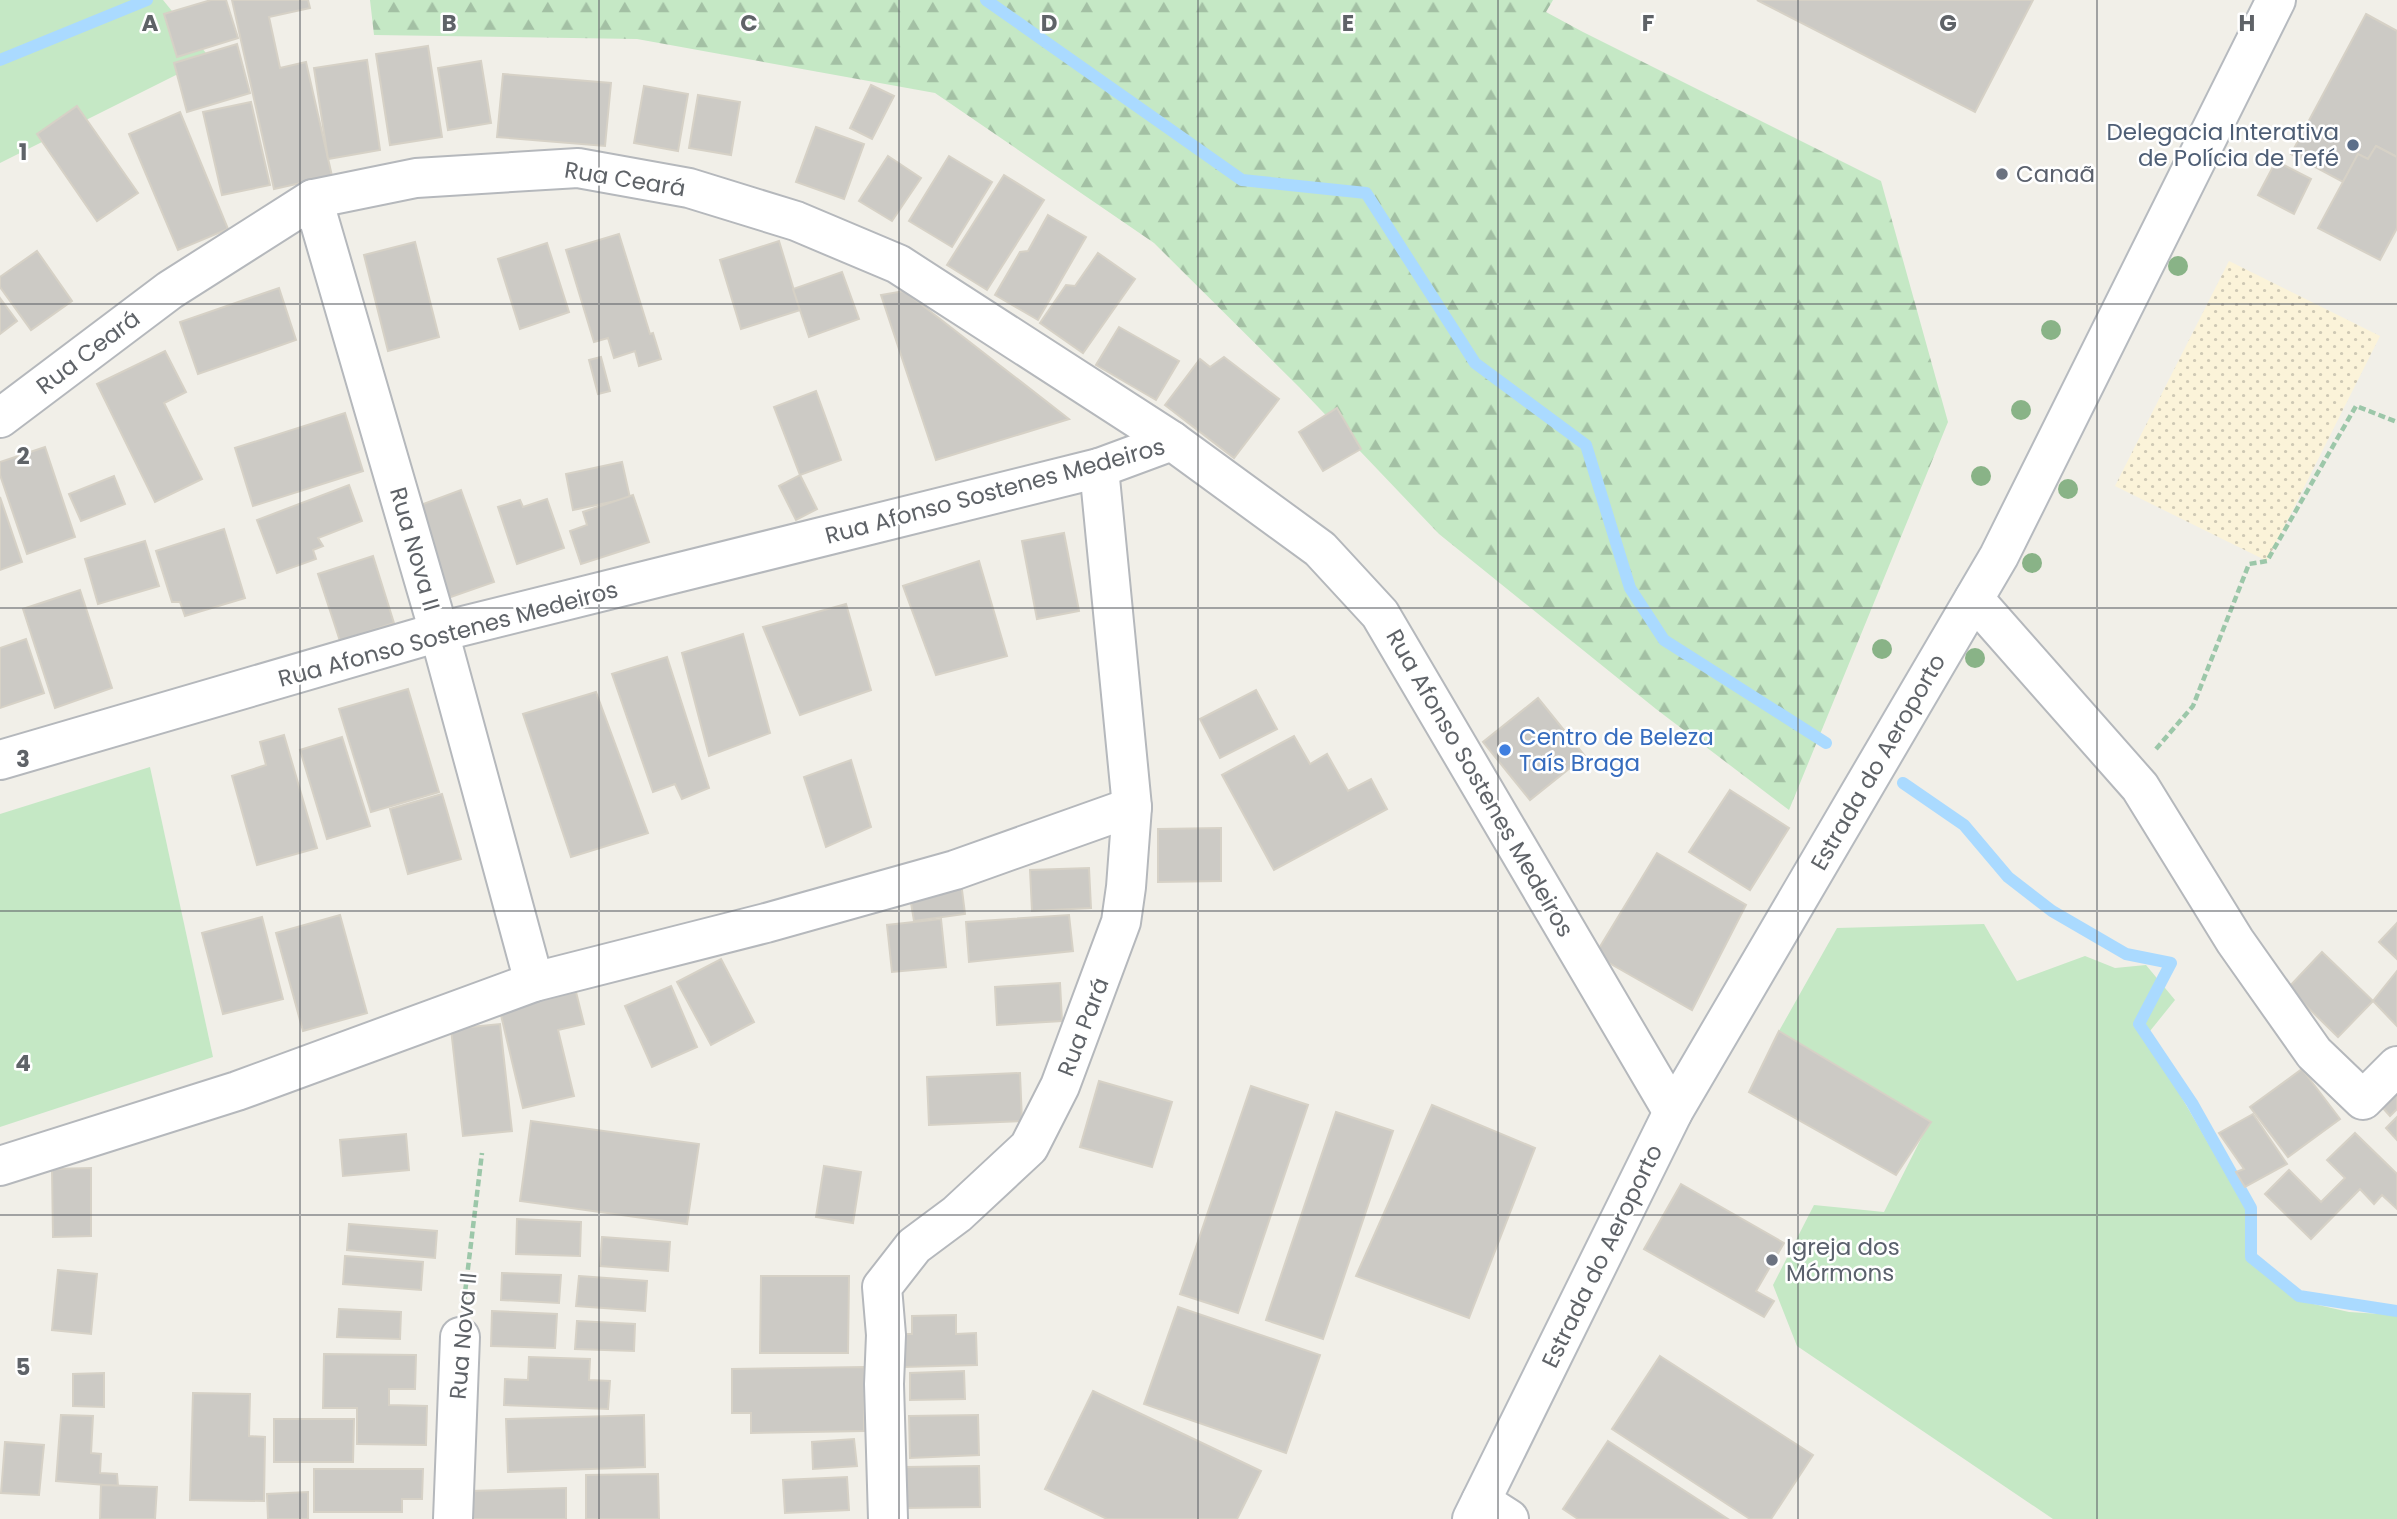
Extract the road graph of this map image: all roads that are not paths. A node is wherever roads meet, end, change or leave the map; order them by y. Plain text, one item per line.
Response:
1 (2276, 0) edge
2 (313, 199) junction
3 (0, 418) edge
4 (1172, 441) junction
5 (1099, 468) junction
6 (1974, 599) junction
7 (439, 632) junction
8 (0, 760) edge
9 (1132, 807) junction
10 (534, 982) junction
11 (2397, 1066) edge
12 (1673, 1112) junction
13 (0, 1166) edge
14 (460, 1337) road end
15 (1487, 1513) edge
16 (453, 1519) edge
17 (888, 1519) edge

1 - 6 street, Estrada do Aeroporto
2 - 3 street, Rua Ceará
2 - 4 street, Rua Ceará
2 - 7 street, Rua Nova II
4 - 5 street, Rua Afonso Sostenes Medeiros
4 - 12 street, Rua Afonso Sostenes Medeiros
5 - 7 street, Rua Afonso Sostenes Medeiros
5 - 9 street, Rua Pará
6 - 11 street
6 - 12 street, Estrada do Aeroporto
7 - 8 street, Rua Afonso Sostenes Medeiros
7 - 10 street, Rua Nova II
9 - 10 street
9 - 17 street, Rua Pará
10 - 13 street
12 - 15 street, Estrada do Aeroporto
14 - 16 street, Rua Nova II

